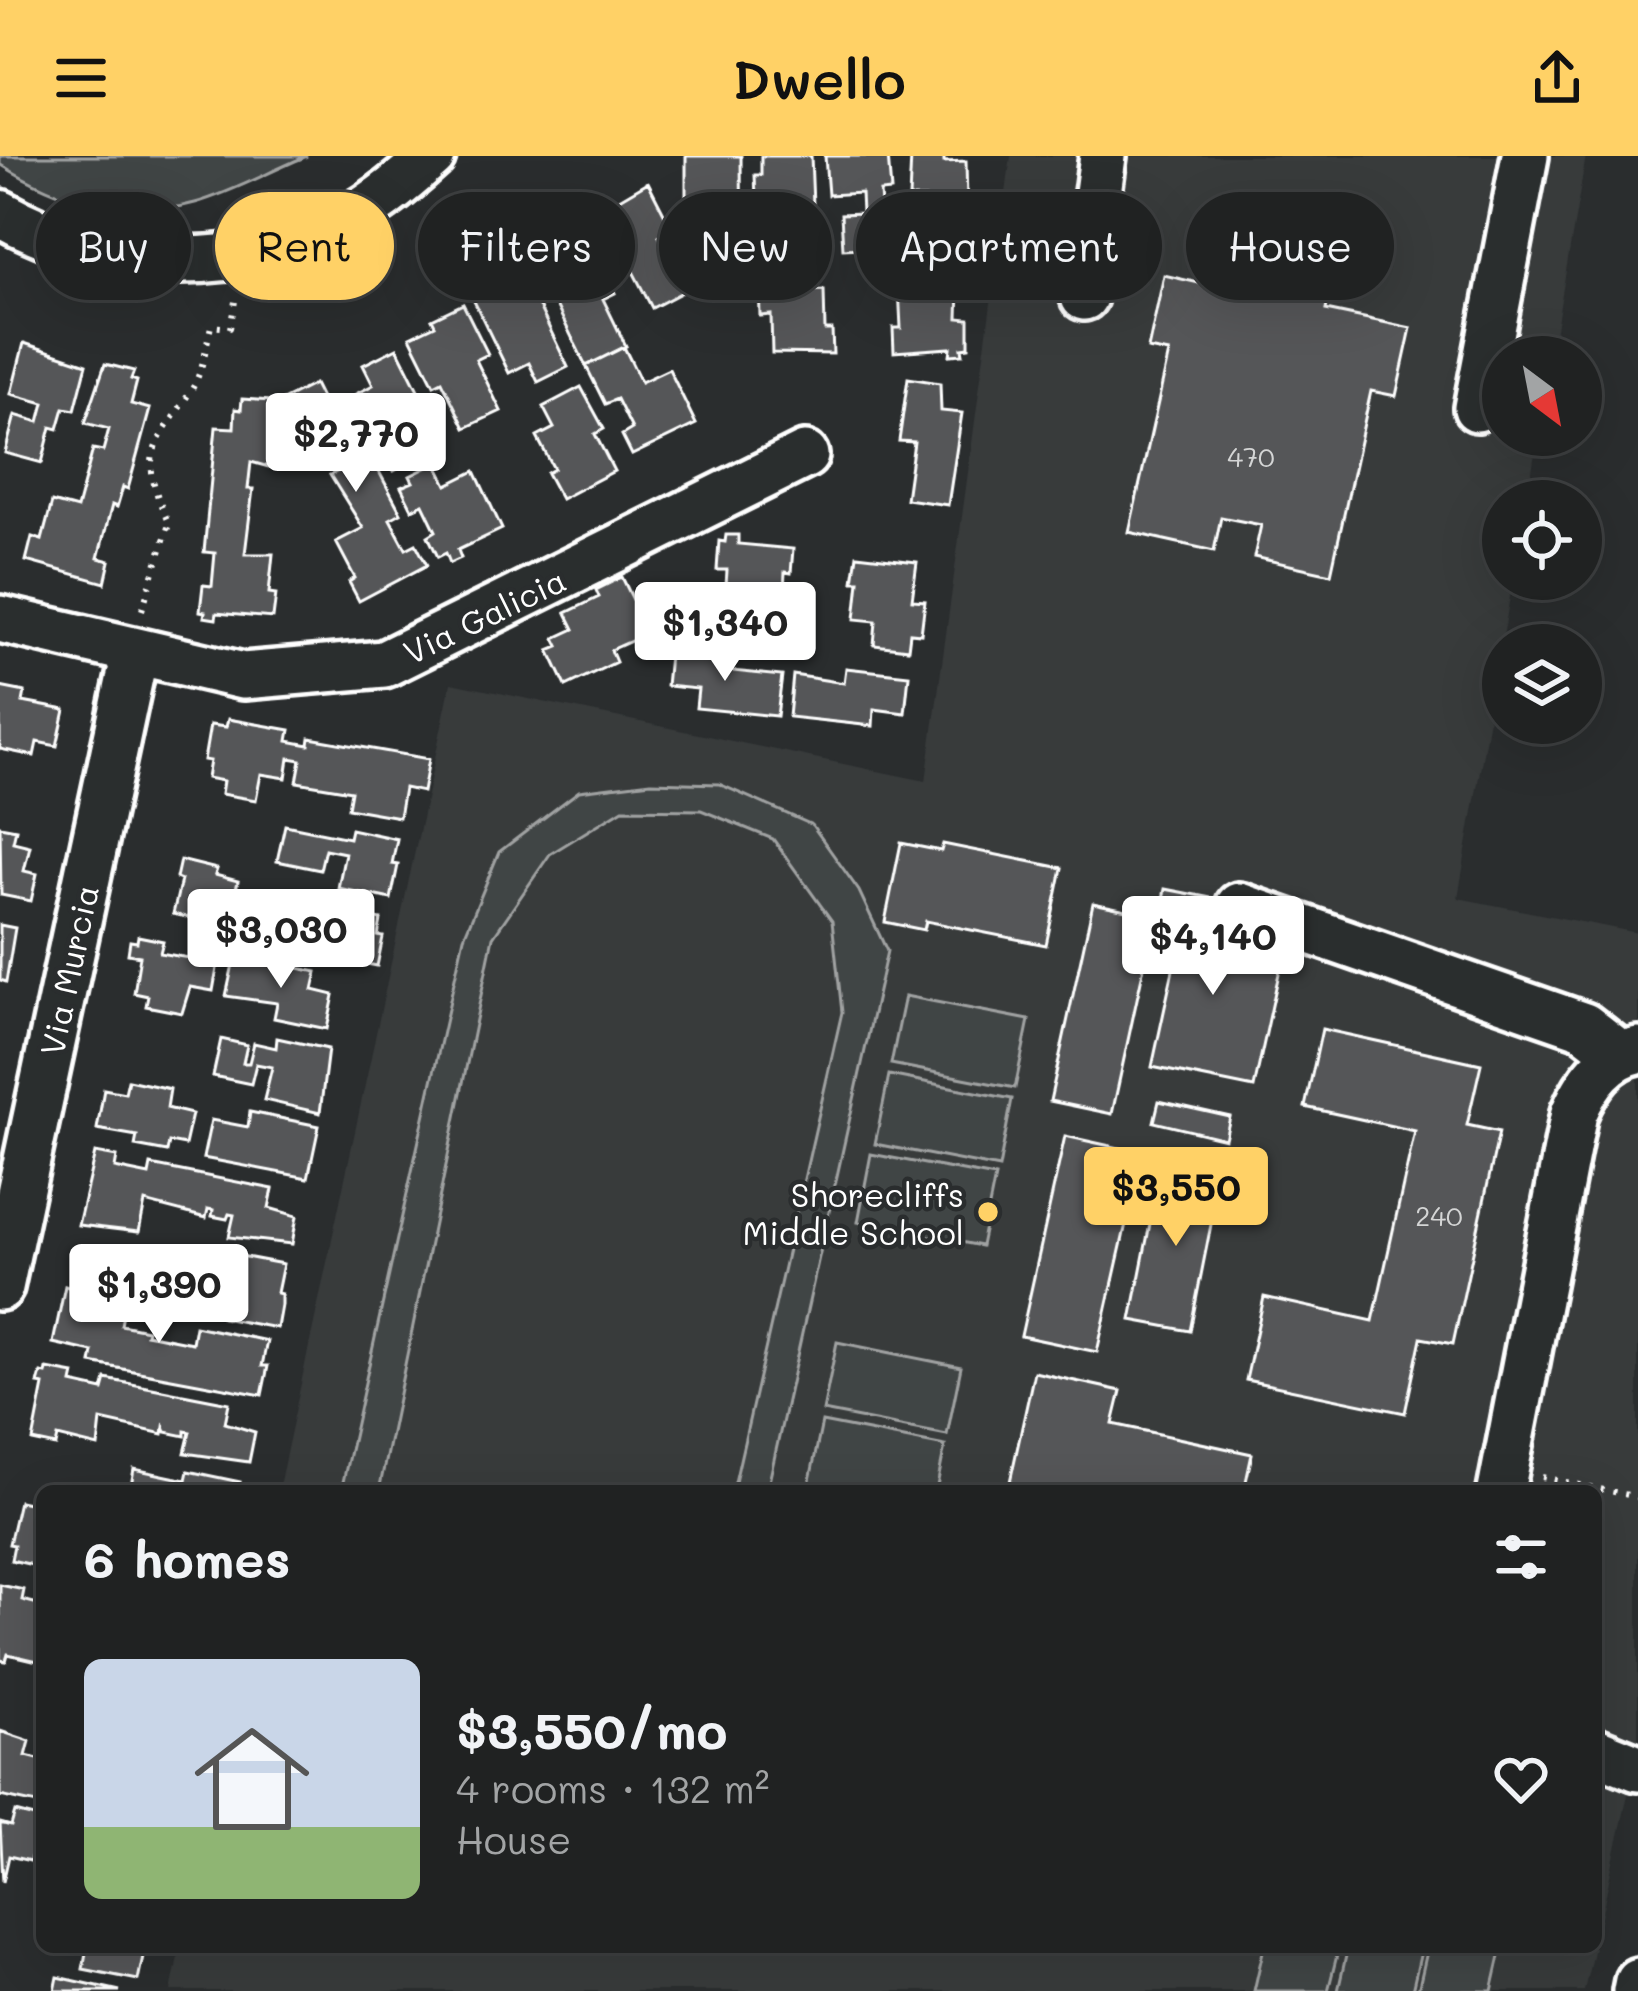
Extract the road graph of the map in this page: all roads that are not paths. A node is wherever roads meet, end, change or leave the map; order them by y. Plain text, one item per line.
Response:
1 (432, 156) edge
2 (1103, 156) edge
3 (1525, 156) edge
4 (1098, 192) edge
5 (0, 213) edge
6 (1477, 408) dead end
7 (805, 455) dead end
8 (0, 619) edge
9 (135, 653) junction
10 (1239, 906) dead end
11 (1629, 1052) edge
12 (0, 1287) edge
13 (1503, 1481) edge
14 (1602, 1754) edge
15 (1638, 1768) edge
16 (1638, 1982) edge
17 (1636, 1991) edge

1 - 5 street
2 - 4 street
3 - 6 street
7 - 9 street, Via Galicia
8 - 9 street, Via Galicia
9 - 12 street, Via Murcia
10 - 11 street
11 - 13 street
14 - 15 street
16 - 17 street

